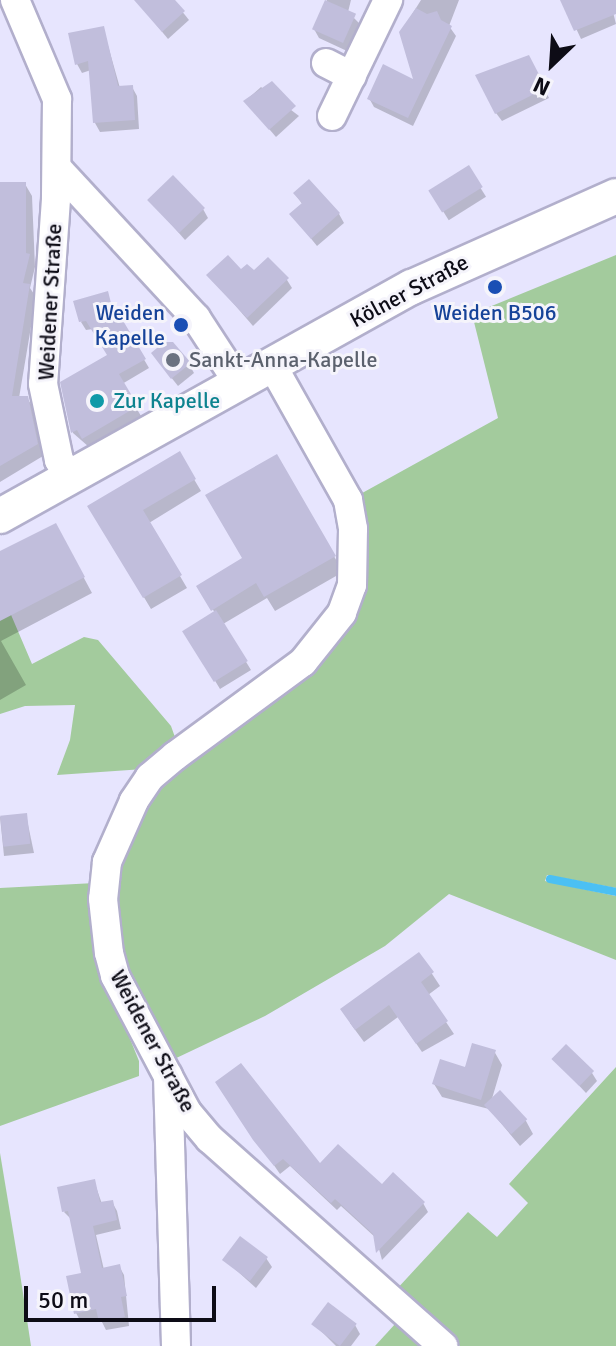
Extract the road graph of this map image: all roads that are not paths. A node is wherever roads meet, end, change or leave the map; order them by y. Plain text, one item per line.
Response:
1 (6, 0) edge
2 (15, 0) edge
3 (388, 0) edge
4 (0, 2) edge
5 (326, 63) dead end
6 (352, 76) junction
7 (332, 116) dead end
8 (58, 169) junction
9 (616, 196) edge
10 (272, 365) junction
11 (239, 384) junction
12 (70, 479) junction
13 (0, 516) edge
14 (168, 1075) junction
15 (176, 1346) edge
16 (443, 1346) edge

1 - 4 street
2 - 8 street, Weidener Straße
3 - 6 street
5 - 6 street
6 - 7 street
8 - 11 street, Weidener Straße
8 - 12 street, Weidener Straße
9 - 10 main road, Kölner Straße
10 - 11 main road, Kölner Straße
10 - 14 street, Weidener Straße
11 - 12 main road, Kölner Straße
12 - 13 main road, Kölner Straße
14 - 15 street
14 - 16 street, Weidener Straße

